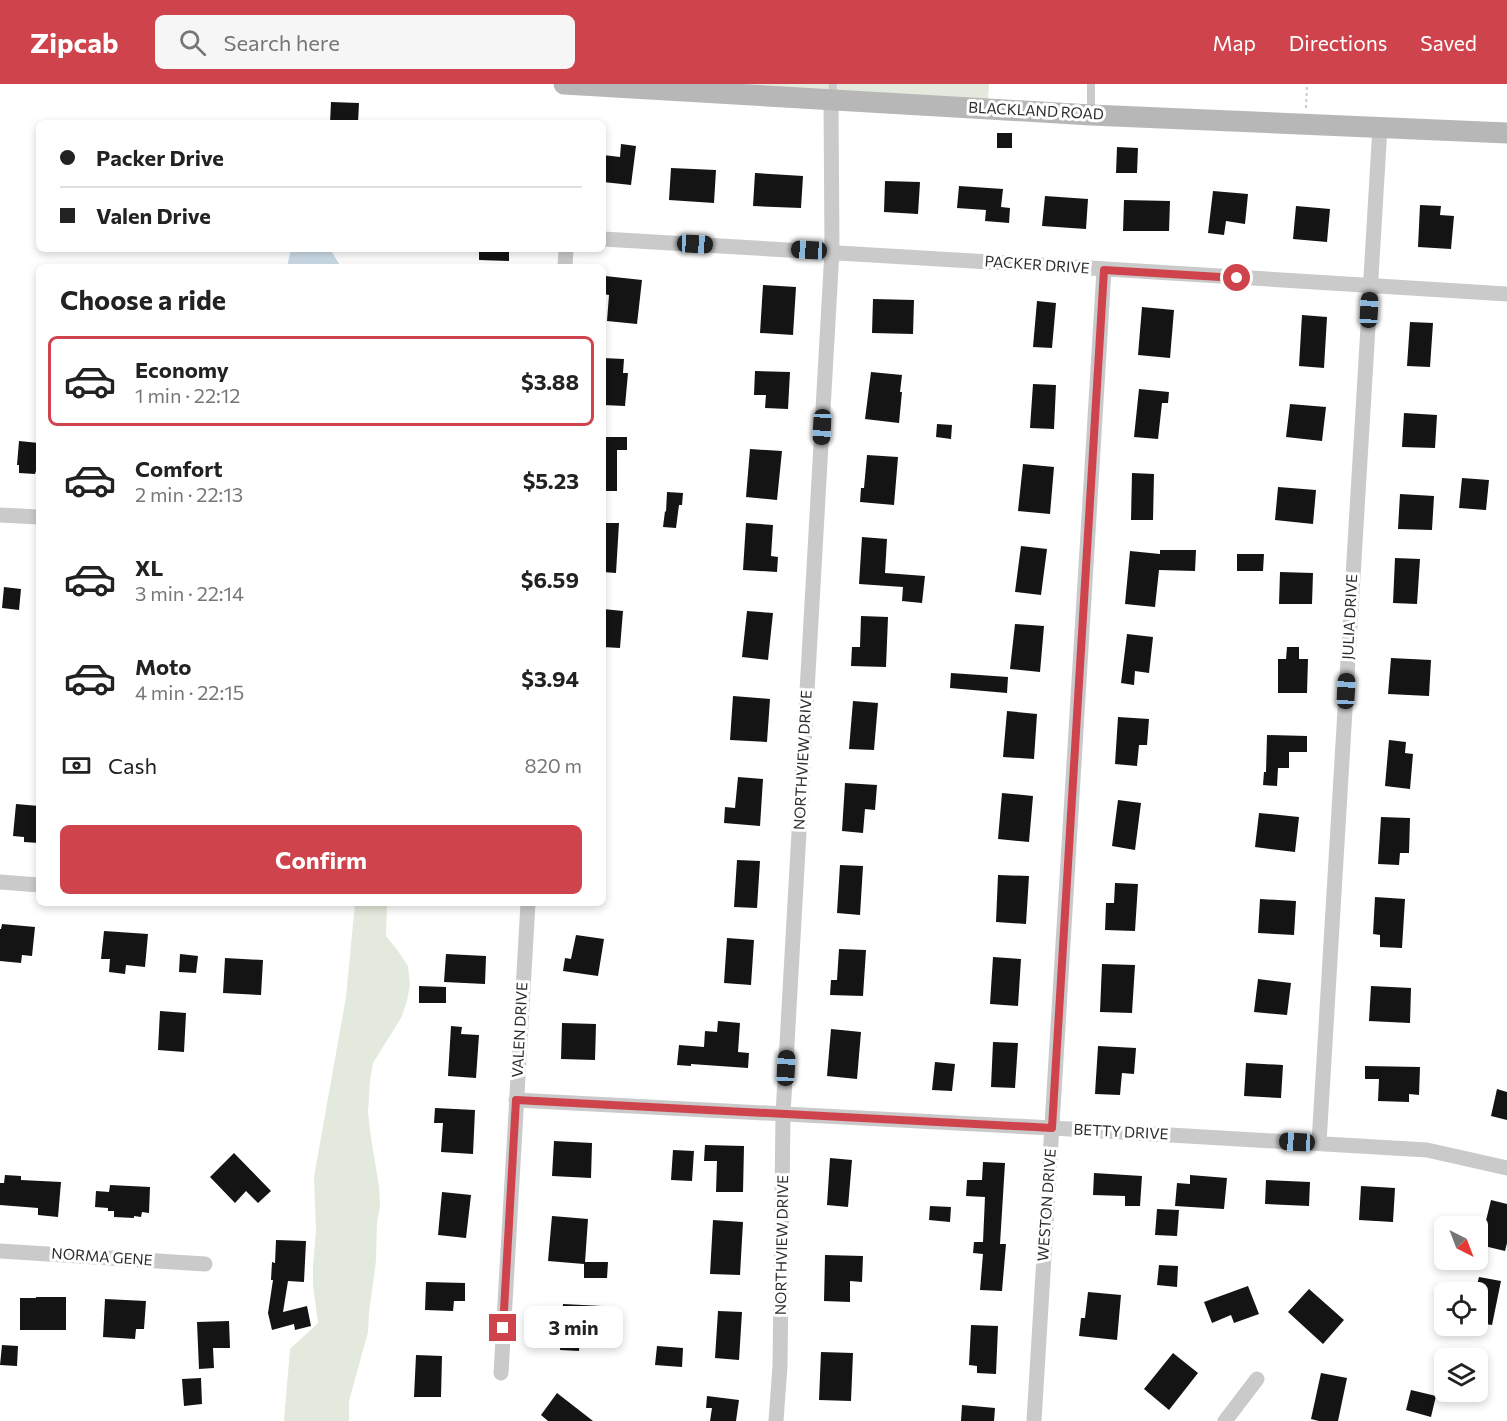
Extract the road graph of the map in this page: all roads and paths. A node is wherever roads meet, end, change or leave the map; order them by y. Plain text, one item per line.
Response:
1 (564, 84) edge
2 (1091, 84) edge
3 (1307, 84) edge
4 (832, 92) edge
5 (1306, 108) dead end
6 (1091, 115) junction
7 (1380, 127) junction
8 (1507, 133) edge
9 (606, 239) edge
10 (832, 251) junction
11 (1104, 270) junction
12 (1370, 286) junction
13 (1507, 294) edge
14 (0, 515) edge
15 (36, 517) edge
16 (0, 882) edge
17 (36, 885) edge
18 (528, 906) edge
19 (516, 1100) junction
20 (783, 1114) junction
21 (1052, 1128) junction
22 (1319, 1143) junction
23 (1507, 1168) edge
24 (0, 1251) edge
25 (205, 1264) dead end
26 (501, 1373) dead end
27 (1257, 1379) dead end
28 (776, 1421) edge
29 (1034, 1421) edge
30 (1225, 1421) edge

1 - 4 street, BLACKLAND ROAD
2 - 6 lane
3 - 5 path
4 - 6 street, BLACKLAND ROAD
4 - 10 street, NORTHVIEW DRIVE
6 - 7 street, BLACKLAND ROAD
7 - 8 street, BLACKLAND ROAD
7 - 12 street, JULIA DRIVE
9 - 10 street, PACKER DRIVE
10 - 11 street, PACKER DRIVE
10 - 20 street, NORTHVIEW DRIVE
11 - 12 street, PACKER DRIVE
11 - 21 street, WESTON DRIVE
12 - 13 street, PACKER DRIVE
12 - 22 street, JULIA DRIVE
14 - 15 street
16 - 17 street
18 - 19 street, VALEN DRIVE
19 - 20 street, BETTY DRIVE
19 - 26 street, VALEN DRIVE
20 - 21 street, BETTY DRIVE
20 - 28 street, NORTHVIEW DRIVE
21 - 22 street, BETTY DRIVE
21 - 29 street, WESTON DRIVE
22 - 23 street, BETTY DRIVE
24 - 25 street, NORMA GENE
27 - 30 street

